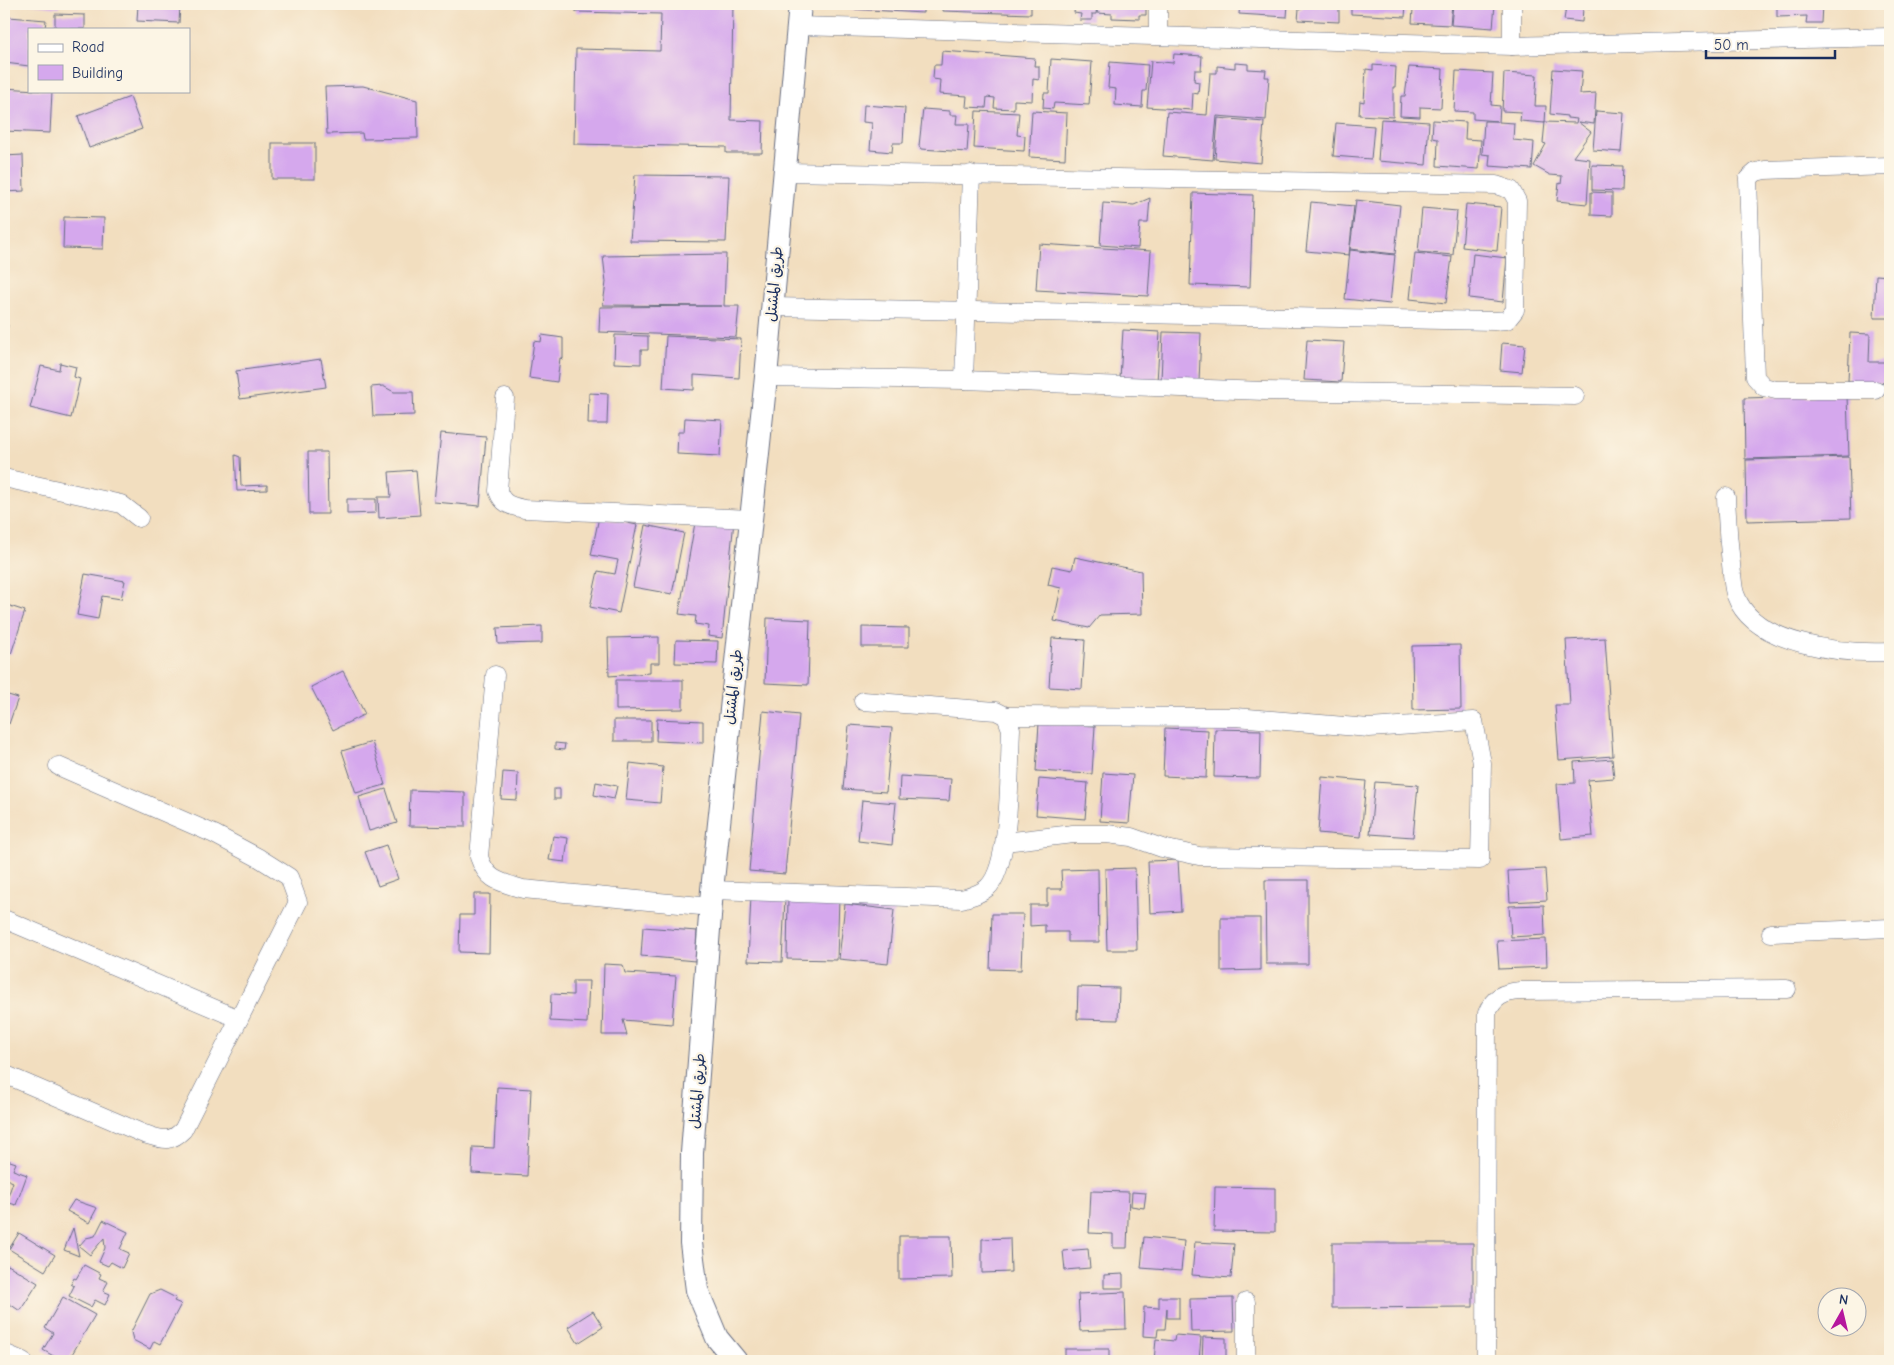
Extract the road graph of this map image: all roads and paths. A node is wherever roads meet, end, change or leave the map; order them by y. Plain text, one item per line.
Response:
1 (800, 4) edge
2 (1158, 4) edge
3 (1512, 4) edge
4 (798, 26) junction
5 (1158, 35) junction
6 (1890, 36) edge
7 (1512, 46) junction
8 (1890, 166) edge
9 (785, 172) junction
10 (971, 174) junction
11 (772, 307) junction
12 (966, 309) junction
13 (766, 377) junction
14 (964, 380) junction
15 (1876, 390) dead end
16 (1575, 396) dead end
17 (505, 398) dead end
18 (4, 478) edge
19 (1726, 497) dead end
20 (139, 518) dead end
21 (751, 518) junction
22 (1890, 652) edge
23 (495, 675) dead end
24 (863, 701) dead end
25 (1006, 716) junction
26 (58, 766) dead end
27 (1005, 842) junction
28 (712, 898) junction
29 (4, 919) edge
30 (1890, 928) edge
31 (1771, 934) dead end
32 (1787, 989) dead end
33 (239, 1018) junction
34 (4, 1074) edge
35 (1246, 1302) dead end
36 (4, 1353) edge
37 (23, 1361) edge
38 (736, 1361) edge
39 (1246, 1361) edge
40 (1486, 1361) edge

1 - 4 main road, طريق المشتل
2 - 5 street
3 - 7 street
4 - 5 street
4 - 9 main road, طريق المشتل
5 - 7 street
6 - 7 street
8 - 15 street
9 - 10 street
9 - 11 main road, طريق المشتل
10 - 12 street
10 - 12 street
11 - 12 street
11 - 13 main road, طريق المشتل
12 - 14 street
13 - 14 street
13 - 21 main road, طريق المشتل
14 - 16 street
17 - 21 street
18 - 20 street
19 - 22 street
21 - 28 main road, طريق المشتل
23 - 28 street
24 - 25 street
25 - 27 street
25 - 27 street
26 - 33 street
27 - 28 street
28 - 38 main road, طريق المشتل
29 - 33 street
30 - 31 street
32 - 40 street
33 - 34 street
35 - 39 street
36 - 37 street

